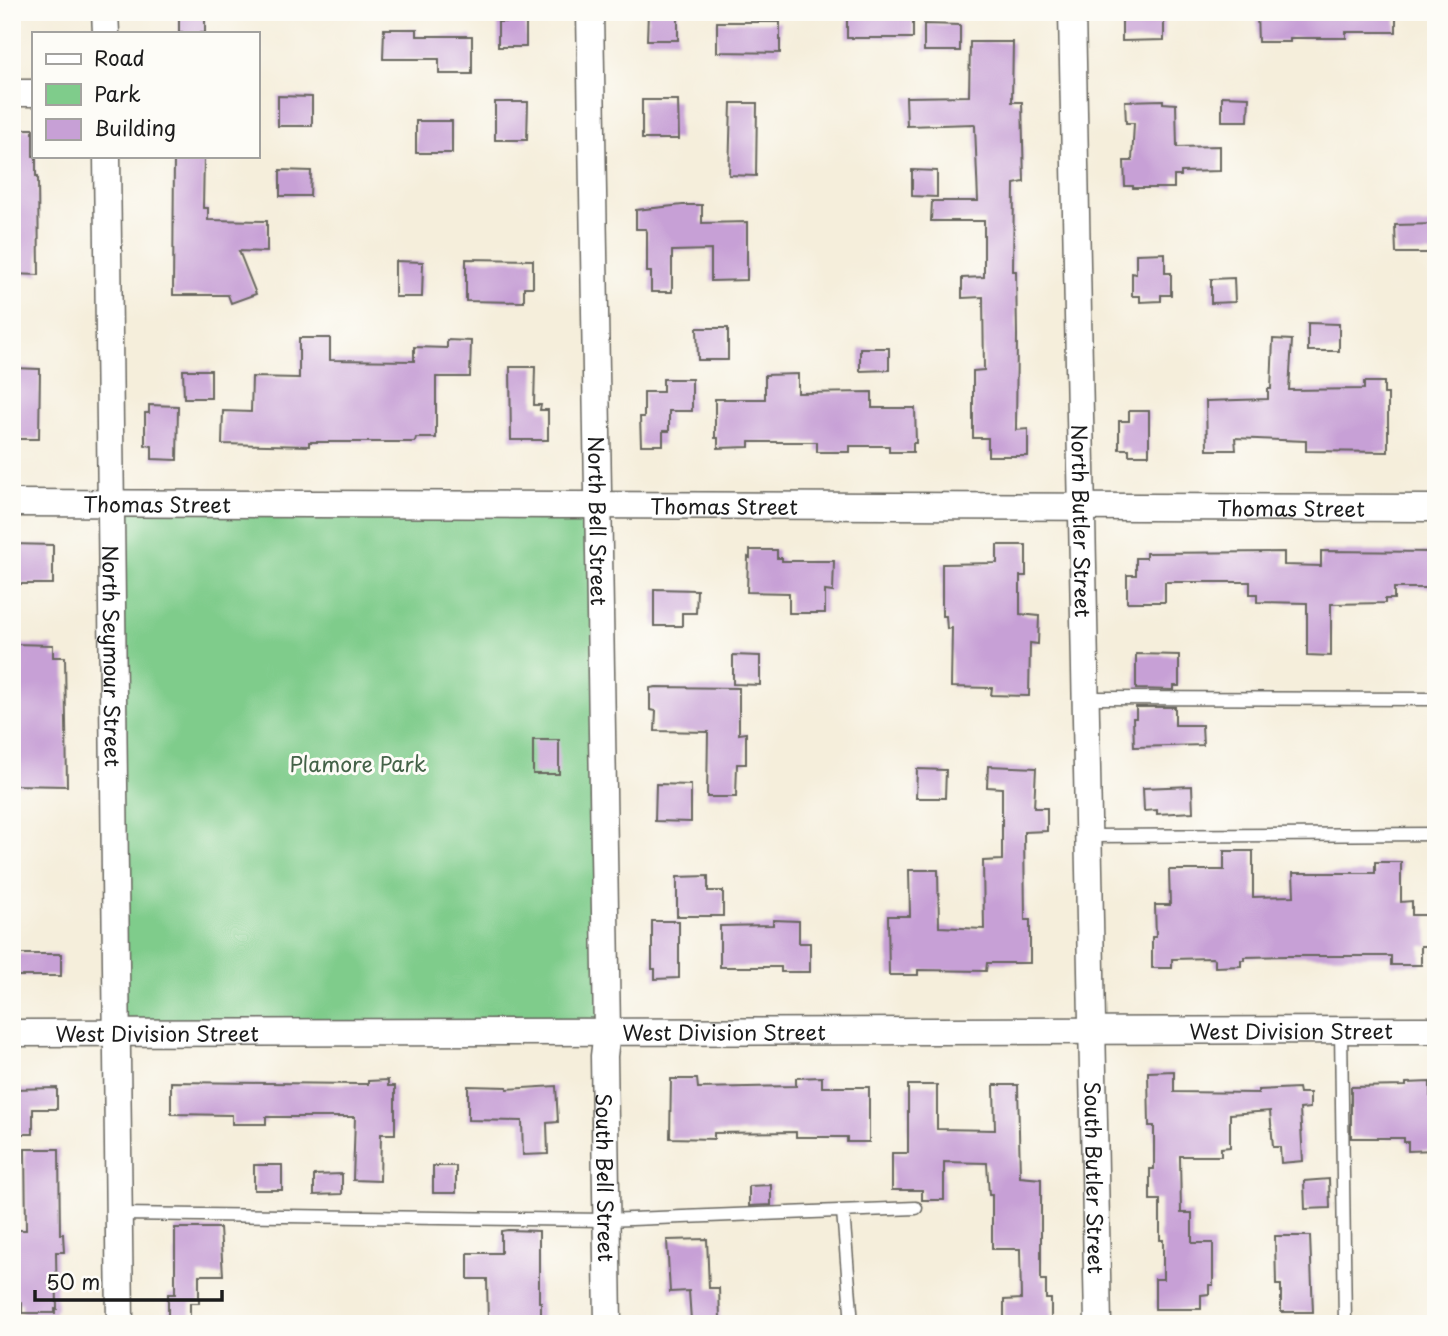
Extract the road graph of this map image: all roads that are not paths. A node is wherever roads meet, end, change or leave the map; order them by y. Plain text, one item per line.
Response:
1 (105, 12) edge
2 (590, 12) edge
3 (1072, 12) edge
4 (106, 32) edge
5 (12, 93) edge
6 (32, 93) edge
7 (107, 158) edge
8 (12, 503) edge
9 (111, 503) junction
10 (598, 505) junction
11 (1081, 507) junction
12 (1436, 508) edge
13 (1085, 698) junction
14 (1436, 699) edge
15 (1436, 834) edge
16 (1088, 836) junction
17 (1340, 1030) junction
18 (1436, 1030) edge
19 (607, 1031) junction
20 (1091, 1031) junction
21 (12, 1033) edge
22 (117, 1033) junction
23 (916, 1208) dead end
24 (843, 1211) junction
25 (119, 1214) junction
26 (606, 1220) junction
27 (120, 1324) edge
28 (608, 1324) edge
29 (852, 1324) edge
30 (1098, 1324) edge
31 (1345, 1324) edge

1 - 4 street
2 - 10 street, North Bell Street
3 - 11 street, North Butler Street
5 - 6 street
7 - 9 street, North Seymour Street
8 - 9 street, Thomas Street
9 - 10 street, Thomas Street
9 - 22 street, North Seymour Street
10 - 11 street, Thomas Street
10 - 19 street, North Bell Street
11 - 12 street, Thomas Street
11 - 13 street, North Butler Street
13 - 14 lane
13 - 16 street, North Butler Street
15 - 16 lane
16 - 20 street, North Butler Street
17 - 18 street, West Division Street
17 - 20 street, West Division Street
17 - 31 lane
19 - 20 street, West Division Street
19 - 22 street, West Division Street
19 - 26 street, South Bell Street
20 - 30 street, South Butler Street
21 - 22 street, West Division Street
22 - 25 street, North Seymour Street
23 - 24 lane
24 - 26 lane
24 - 29 lane
25 - 26 lane
25 - 27 street, North Seymour Street
26 - 28 street, South Bell Street

